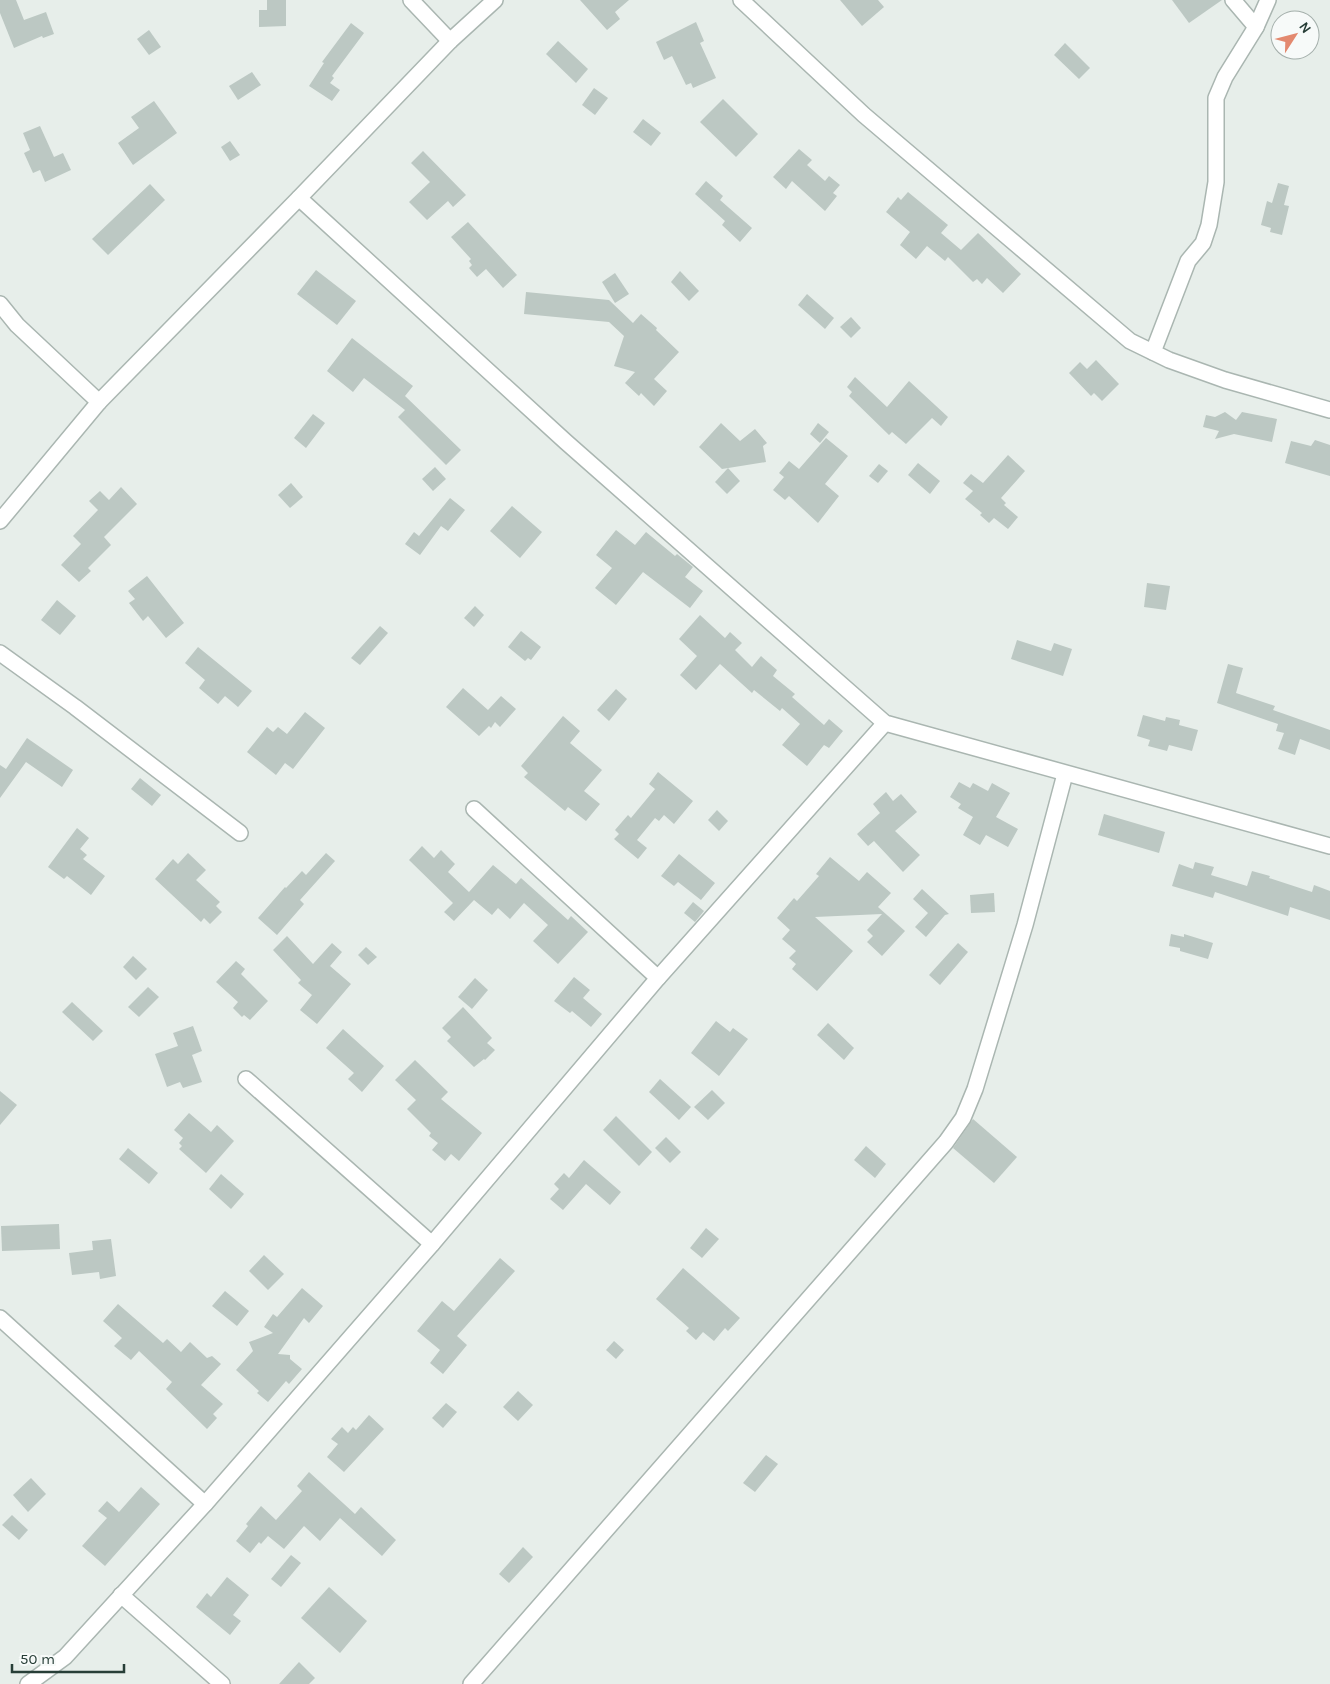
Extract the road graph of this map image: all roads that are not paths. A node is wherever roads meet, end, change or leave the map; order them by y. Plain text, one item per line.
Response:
1 (411, 0) edge
2 (495, 0) edge
3 (741, 0) edge
4 (1233, 0) edge
5 (1268, 0) edge
6 (1256, 27) junction
7 (450, 40) junction
8 (299, 198) junction
9 (0, 304) edge
10 (1153, 352) junction
11 (99, 402) junction
12 (1330, 410) edge
13 (0, 521) edge
14 (0, 653) edge
15 (885, 723) junction
16 (1065, 774) junction
17 (474, 809) dead end
18 (240, 833) dead end
19 (1330, 846) edge
20 (658, 978) junction
21 (246, 1079) dead end
22 (432, 1244) junction
23 (0, 1318) edge
24 (204, 1504) junction
25 (121, 1595) junction
26 (28, 1684) edge
27 (222, 1684) edge
28 (471, 1684) edge

1 - 7 street
2 - 7 street
3 - 10 street
4 - 6 street
5 - 6 street
6 - 10 street
7 - 8 street
8 - 11 street
8 - 15 street
9 - 11 street
10 - 12 street
11 - 13 street
14 - 18 street
15 - 16 street
15 - 20 street
16 - 19 street
16 - 28 street
17 - 20 street
20 - 22 street
21 - 22 street
22 - 24 street
23 - 24 street
24 - 25 street
25 - 26 street
25 - 27 street

